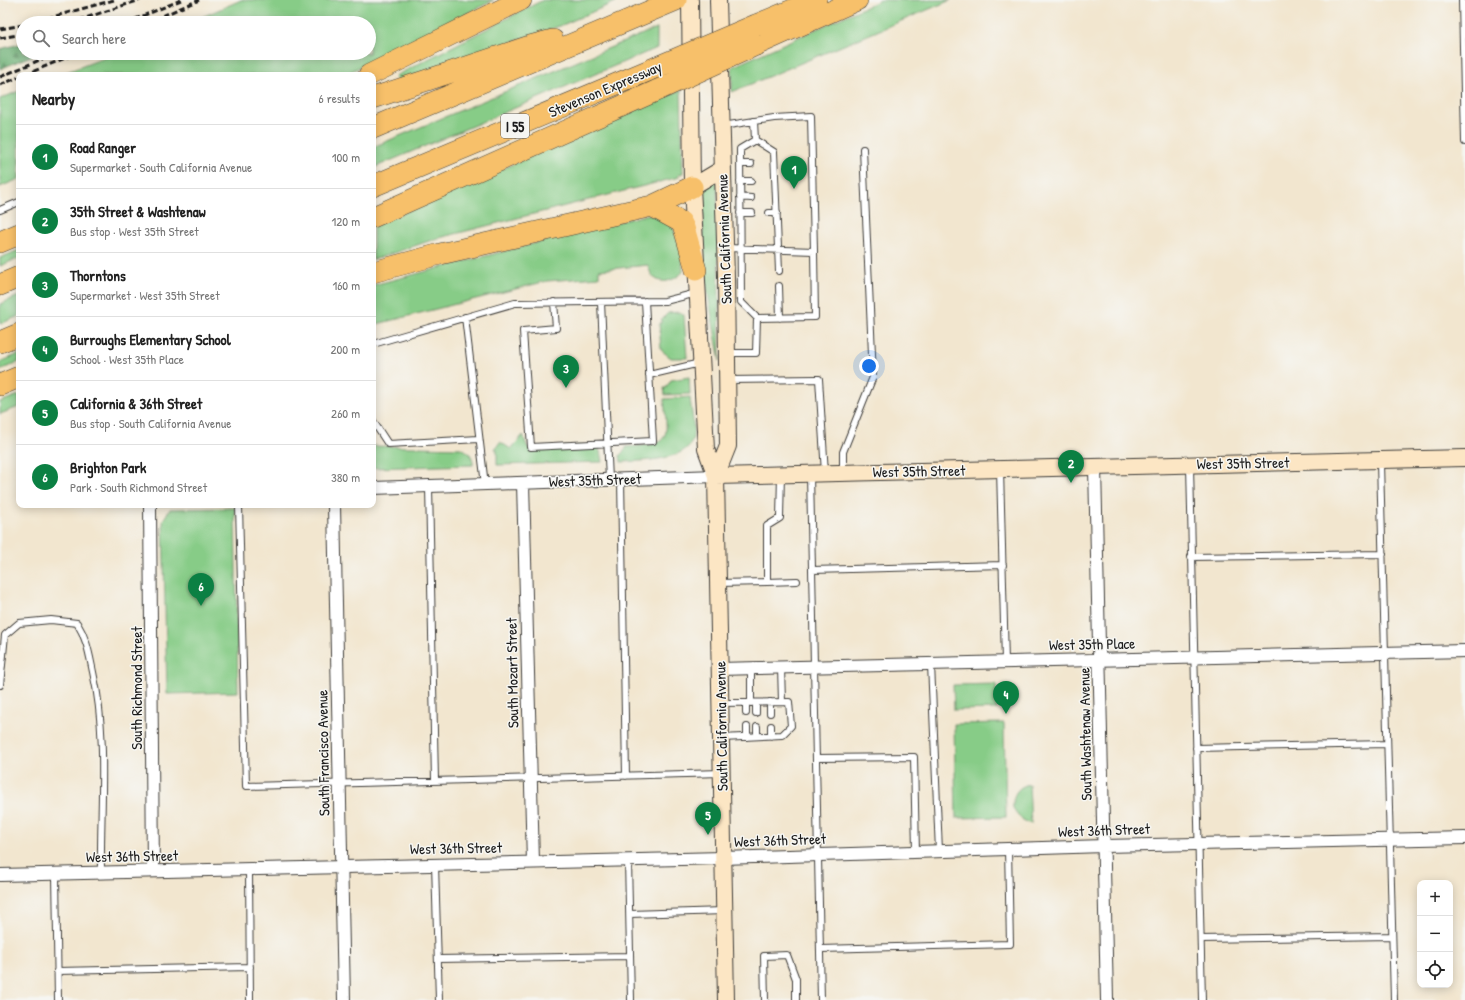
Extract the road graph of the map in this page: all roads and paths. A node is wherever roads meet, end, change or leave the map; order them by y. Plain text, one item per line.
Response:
1 (521, 0) edge
2 (676, 0) edge
3 (690, 0) edge
4 (718, 0) edge
5 (816, 0) edge
6 (857, 0) edge
7 (1462, 0) edge
8 (621, 23) junction
9 (756, 35) junction
10 (1464, 42) edge
11 (375, 72) edge
12 (376, 97) edge
13 (754, 121) junction
14 (376, 127) edge
15 (721, 127) junction
16 (755, 140) junction
17 (1465, 142) edge
18 (863, 149) dead end
19 (740, 164) junction
20 (751, 164) dead end
21 (768, 164) dead end
22 (775, 165) junction
23 (722, 169) junction
24 (740, 181) junction
25 (751, 181) dead end
26 (776, 181) junction
27 (768, 182) dead end
28 (376, 185) edge
29 (692, 187) junction
30 (740, 198) junction
31 (751, 198) dead end
32 (768, 198) dead end
33 (776, 198) junction
34 (16, 203) edge
35 (652, 206) junction
36 (0, 210) edge
37 (740, 214) junction
38 (752, 214) dead end
39 (769, 214) dead end
40 (777, 214) junction
41 (376, 216) edge
42 (16, 235) edge
43 (0, 242) edge
44 (733, 249) junction
45 (779, 250) junction
46 (814, 251) junction
47 (696, 270) junction
48 (376, 271) edge
49 (779, 271) dead end
50 (16, 278) edge
51 (0, 285) edge
52 (779, 286) dead end
53 (697, 293) junction
54 (645, 301) junction
55 (554, 302) junction
56 (601, 302) junction
57 (466, 317) junction
58 (756, 318) junction
59 (780, 318) junction
60 (16, 335) edge
61 (0, 342) edge
62 (376, 343) edge
63 (727, 353) junction
64 (701, 363) junction
65 (649, 375) junction
66 (728, 380) junction
67 (376, 426) edge
68 (478, 439) junction
69 (608, 443) junction
70 (1465, 458) edge
71 (1380, 460) junction
72 (1190, 465) junction
73 (1095, 467) junction
74 (1000, 469) junction
75 (843, 473) junction
76 (781, 474) junction
77 (817, 474) junction
78 (716, 476) junction
79 (615, 480) junction
80 (523, 483) junction
81 (485, 485) junction
82 (429, 486) junction
83 (376, 488) edge
84 (150, 508) edge
85 (239, 508) edge
86 (334, 508) edge
87 (1383, 554) junction
88 (1191, 558) junction
89 (1003, 565) junction
90 (812, 570) junction
91 (797, 581) dead end
92 (767, 582) junction
93 (718, 583) junction
94 (1465, 651) edge
95 (1385, 652) junction
96 (1194, 657) junction
97 (1100, 660) junction
98 (1005, 662) junction
99 (931, 664) junction
100 (814, 666) junction
101 (781, 667) junction
102 (751, 668) junction
103 (720, 669) junction
104 (0, 685) edge
105 (770, 702) junction
106 (782, 702) junction
107 (720, 703) junction
108 (751, 703) junction
109 (746, 713) dead end
110 (756, 713) dead end
111 (770, 713) dead end
112 (771, 726) dead end
113 (746, 727) dead end
114 (757, 727) dead end
115 (757, 736) junction
116 (771, 736) junction
117 (747, 737) junction
118 (721, 738) junction
119 (1387, 744) junction
120 (1196, 748) junction
121 (816, 758) junction
122 (722, 773) junction
123 (626, 776) junction
124 (531, 778) junction
125 (435, 781) junction
126 (340, 784) junction
127 (1465, 838) edge
128 (1390, 840) junction
129 (1199, 844) junction
130 (1104, 846) junction
131 (1008, 849) junction
132 (939, 851) junction
133 (916, 852) junction
134 (818, 855) junction
135 (723, 858) junction
136 (628, 860) junction
137 (533, 862) junction
138 (435, 864) junction
139 (341, 866) junction
140 (249, 869) junction
141 (153, 871) junction
142 (101, 872) junction
143 (56, 874) junction
144 (0, 875) edge
145 (724, 911) junction
146 (630, 914) junction
147 (1392, 936) junction
148 (1201, 940) junction
149 (820, 949) junction
150 (630, 956) junction
151 (438, 959) junction
152 (250, 966) junction
153 (58, 971) junction
154 (58, 1000) edge
155 (250, 1000) edge
156 (344, 1000) edge
157 (439, 1000) edge
158 (631, 1000) edge
159 (726, 1000) edge
160 (765, 1000) edge
161 (796, 1000) edge
162 (821, 1000) edge
163 (1107, 1000) edge
164 (1202, 1000) edge
165 (1394, 1000) edge

1 - 11 highway
2 - 8 highway
3 - 29 main road, South California Avenue
4 - 15 main road, South California Avenue
5 - 9 highway, Stevenson Expressway / I 55
6 - 9 highway
7 - 10 lane
8 - 12 highway
8 - 14 highway
9 - 28 highway, Stevenson Expressway / I 55, bridge
9 - 41 highway, bridge
10 - 17 lane
13 - 15 lane
13 - 16 lane
13 - 46 lane
15 - 23 main road, South California Avenue
16 - 19 lane
16 - 22 lane
18 - 75 lane
19 - 20 lane
19 - 24 lane
21 - 22 lane
22 - 26 lane
23 - 29 main road
23 - 44 main road, South California Avenue
24 - 25 lane
24 - 30 lane
26 - 27 lane
26 - 33 lane
29 - 35 highway
29 - 47 main road, South California Avenue
30 - 31 lane
30 - 37 lane
32 - 33 lane
33 - 40 lane
34 - 36 lane
35 - 47 highway
35 - 48 highway
37 - 38 lane
37 - 44 lane
39 - 40 lane
40 - 45 lane
42 - 43 highway
44 - 45 lane
44 - 58 lane
44 - 63 main road, South California Avenue
45 - 46 lane
45 - 49 lane
46 - 59 lane
47 - 53 main road, South California Avenue
50 - 51 highway
52 - 59 lane
53 - 54 lane
53 - 64 main road, South California Avenue
54 - 56 lane
54 - 65 lane
55 - 56 lane
55 - 57 lane
55 - 69 lane
56 - 69 lane
57 - 62 lane
57 - 68 lane
58 - 59 lane
58 - 63 lane
60 - 61 highway
63 - 66 main road, South California Avenue
64 - 65 lane
64 - 78 main road, South California Avenue
65 - 69 lane
66 - 77 lane
66 - 78 main road, South California Avenue
67 - 68 lane
68 - 81 lane
69 - 79 lane
70 - 71 main road, West 35th Street
71 - 72 main road, West 35th Street
71 - 87 lane
72 - 73 main road, West 35th Street
72 - 88 lane
73 - 74 main road, West 35th Street
73 - 97 street, South Washtenaw Avenue
74 - 75 main road, West 35th Street
74 - 89 lane
75 - 77 main road, West 35th Street
76 - 77 main road, West 35th Street
76 - 78 main road, West 35th Street
76 - 92 lane
77 - 90 lane
78 - 79 street, West 35th Street
78 - 93 main road, South California Avenue
79 - 80 street, West 35th Street
79 - 123 lane
80 - 81 street, West 35th Street
80 - 124 street, South Mozart Street
81 - 82 street, West 35th Street
82 - 83 street, West 35th Street
82 - 125 lane
84 - 141 street, South Richmond Street
85 - 126 lane
86 - 126 street, South Francisco Avenue
87 - 88 lane
87 - 95 lane
88 - 96 lane
89 - 90 lane
89 - 98 lane
90 - 100 lane
91 - 92 lane
92 - 93 lane
93 - 103 main road, South California Avenue
94 - 95 street, West 35th Place
95 - 96 street, West 35th Place
95 - 119 lane
96 - 97 street, West 35th Place
96 - 120 lane
97 - 98 street, West 35th Place
97 - 130 street, South Washtenaw Avenue
98 - 99 street, West 35th Place
99 - 100 street, West 35th Place
99 - 132 lane
100 - 101 street, West 35th Place
100 - 121 lane
101 - 102 street, West 35th Place
101 - 106 lane
102 - 103 street, West 35th Place
102 - 108 lane
103 - 107 main road, South California Avenue
104 - 142 lane
105 - 106 lane
105 - 108 lane
105 - 111 lane
106 - 116 lane
107 - 108 lane
107 - 118 main road, South California Avenue
108 - 109 lane
108 - 110 lane
112 - 116 lane
113 - 117 lane
114 - 115 lane
115 - 116 lane
115 - 117 lane
117 - 118 lane
118 - 122 main road, South California Avenue
119 - 120 lane
119 - 128 lane
120 - 129 lane
121 - 133 lane
121 - 134 lane
122 - 123 lane
122 - 135 main road, South California Avenue
123 - 124 lane
124 - 125 lane
124 - 137 street, South Mozart Street
125 - 126 lane
126 - 139 street, South Francisco Avenue
127 - 128 street, West 36th Street
128 - 129 street, West 36th Street
128 - 147 lane
129 - 130 street, West 36th Street
129 - 148 lane
130 - 131 street, West 36th Street
130 - 163 street, South Washtenaw Avenue
131 - 132 street, West 36th Street
131 - 149 lane
132 - 133 street, West 36th Street
133 - 134 street, West 36th Street
134 - 135 street, West 36th Street
134 - 149 lane
135 - 136 street, West 36th Street
135 - 145 main road, South California Avenue
136 - 137 street, West 36th Street
136 - 146 lane
137 - 138 street, West 36th Street
138 - 139 street, West 36th Street
138 - 151 lane
139 - 140 street, West 36th Street
139 - 156 street, South Francisco Avenue
140 - 141 street, West 36th Street
140 - 152 lane
141 - 142 street, West 36th Street
142 - 143 street, West 36th Street
143 - 144 street, West 36th Street
143 - 153 lane
145 - 146 lane
145 - 159 main road, South California Avenue
146 - 150 lane
147 - 148 lane
147 - 165 lane
148 - 164 lane
149 - 162 lane
150 - 151 lane
150 - 158 lane
151 - 157 lane
152 - 153 lane
152 - 155 lane
153 - 154 lane
160 - 161 lane

